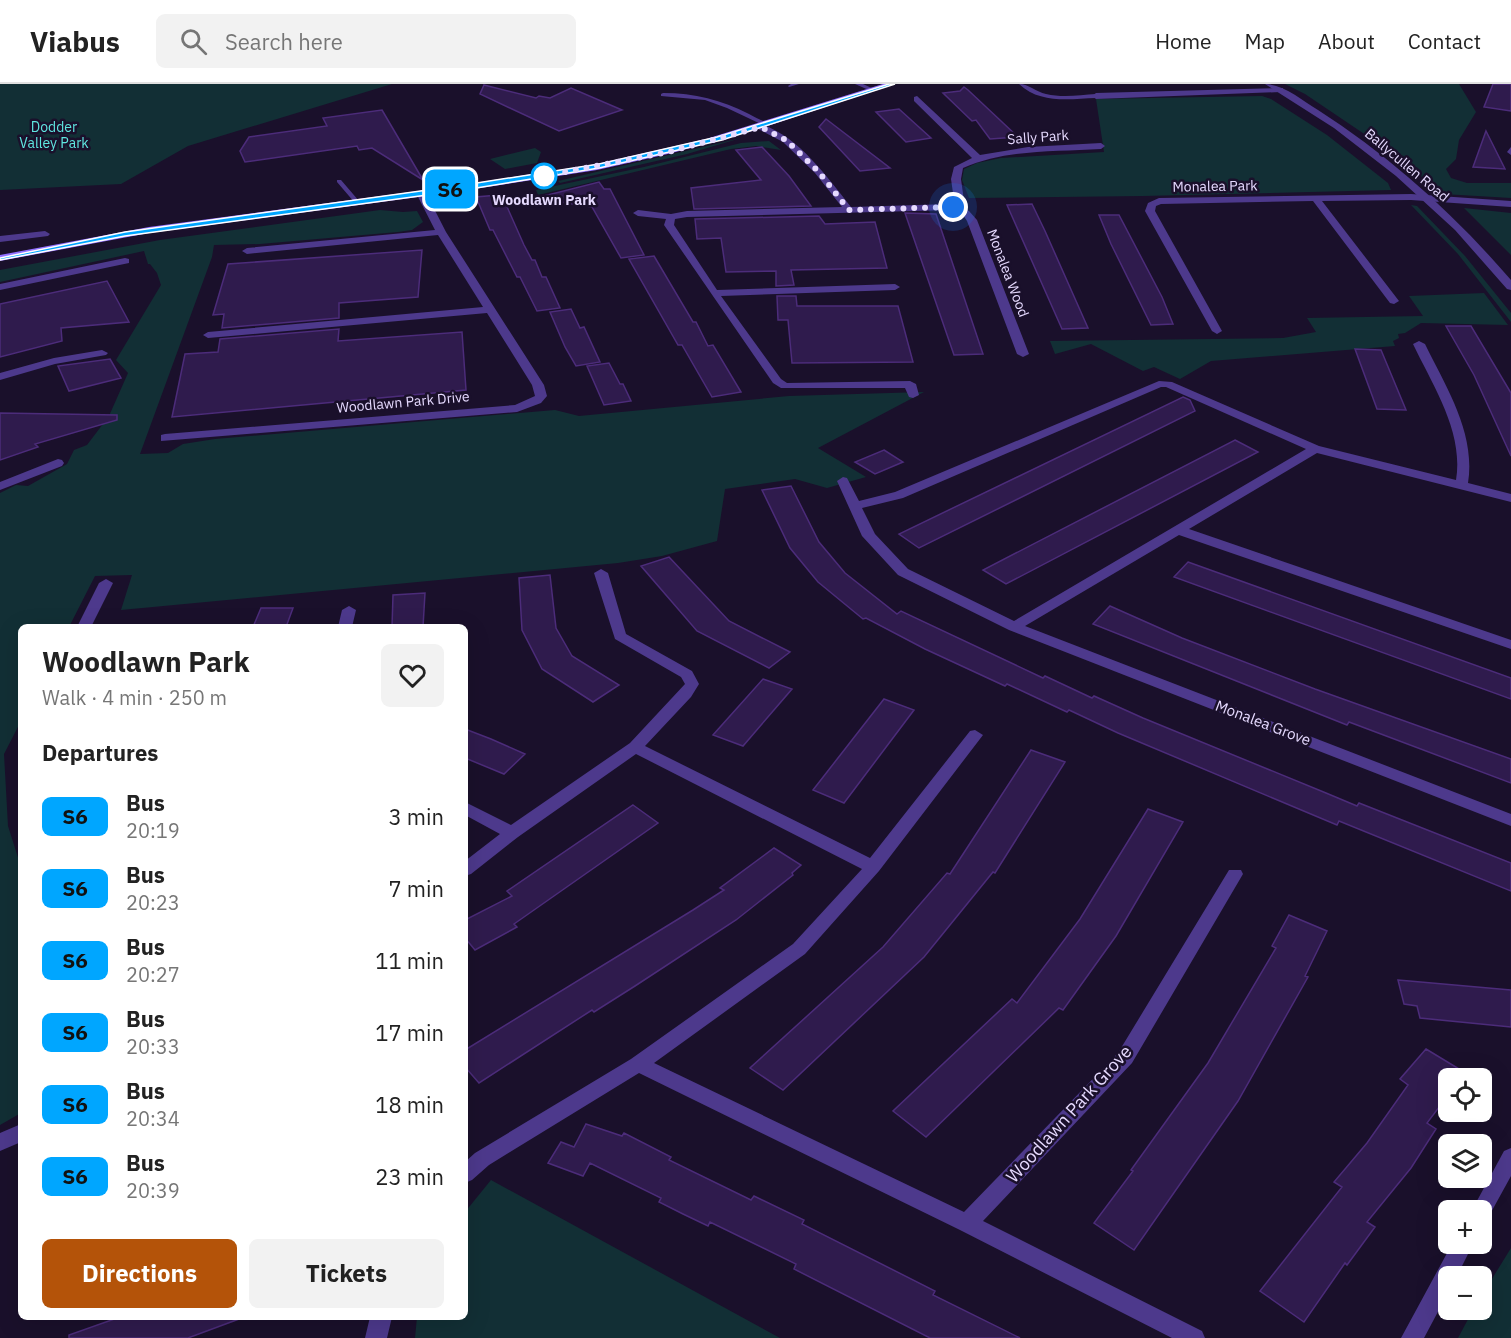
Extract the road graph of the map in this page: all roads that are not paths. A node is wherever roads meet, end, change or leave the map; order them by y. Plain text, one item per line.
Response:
1 (858, 84) edge
2 (891, 84) edge
3 (1022, 84) edge
4 (1146, 84) edge
5 (1182, 84) edge
6 (1269, 84) edge
7 (873, 90) junction
8 (1280, 90) junction
9 (1196, 94) junction
10 (663, 95) dead end
11 (1154, 95) junction
12 (1096, 96) joint
13 (917, 99) dead end
14 (764, 126) junction
15 (1101, 146) dead end
16 (977, 157) junction
17 (339, 181) dead end
18 (422, 193) junction
19 (1315, 198) junction
20 (1429, 199) junction
21 (357, 202) junction
22 (1511, 204) edge
23 (953, 207) junction
24 (849, 210) junction
25 (638, 213) dead end
26 (671, 217) junction
27 (441, 232) junction
28 (45, 234) dead end
29 (0, 238) edge
30 (247, 251) dead end
31 (0, 258) edge
32 (125, 261) dead end
33 (0, 287) edge
34 (895, 287) dead end
35 (1511, 287) edge
36 (714, 293) junction
37 (1394, 301) dead end
38 (490, 310) junction
39 (1217, 331) dead end
40 (208, 335) dead end
41 (1419, 345) dead end
42 (102, 352) dead end
43 (1023, 354) dead end
44 (0, 377) edge
45 (913, 395) dead end
46 (165, 438) dead end
47 (1315, 449) junction
48 (58, 463) dead end
49 (843, 481) dead end
50 (0, 486) edge
51 (1461, 487) junction
52 (1511, 498) edge
53 (855, 506) junction
54 (1178, 530) junction
55 (601, 573) dead end
56 (106, 583) dead end
57 (349, 610) dead end
58 (86, 624) edge
59 (346, 624) edge
60 (1014, 627) junction
61 (1511, 645) edge
62 (975, 735) dead end
63 (635, 747) junction
64 (468, 810) edge
65 (1511, 820) edge
66 (512, 833) junction
67 (873, 867) junction
68 (468, 868) edge
69 (1235, 874) dead end
70 (638, 1064) junction
71 (18, 1134) edge
72 (0, 1143) edge
73 (1511, 1157) edge
74 (468, 1172) edge
75 (1487, 1200) edge
76 (968, 1223) junction
77 (1458, 1254) edge
78 (380, 1320) edge
79 (376, 1338) edge
80 (1194, 1338) edge
81 (1412, 1338) edge

1 - 7 lane
2 - 7 main road
3 - 12 lane
4 - 11 street
5 - 9 street
6 - 8 street, Ballycullen Road
7 - 14 main road
8 - 9 street
8 - 20 street, Ballycullen Road
9 - 11 street
10 - 14 lane
11 - 12 street
13 - 16 street
14 - 18 main road
14 - 24 street
15 - 16 street, Sally Park
16 - 23 street
17 - 21 lane
18 - 21 main road
18 - 27 street, Woodlawn Park Drive
19 - 20 street, Monalea Park
19 - 37 street
19 - 39 street, Monalea Park
20 - 22 street, Monalea Park
20 - 35 street, Ballycullen Road
21 - 31 main road
23 - 24 street
23 - 43 street, Monalea Wood
24 - 26 street
25 - 26 street
26 - 36 street
27 - 30 street
27 - 38 street, Woodlawn Park Drive
28 - 29 street
32 - 33 street
34 - 36 street
36 - 45 street
38 - 40 street
38 - 46 street, Woodlawn Park Drive
41 - 51 street
42 - 44 street
47 - 51 street
47 - 53 street
47 - 54 street
48 - 50 street
49 - 53 street, Monalea Grove
51 - 52 street
53 - 60 street, Monalea Grove
54 - 60 street
54 - 61 street
55 - 63 street
56 - 58 street
57 - 59 street
60 - 65 street, Monalea Grove
62 - 67 street
63 - 66 street
63 - 67 street
64 - 66 street
66 - 68 street
67 - 70 street
69 - 76 street, Woodlawn Park Grove
70 - 74 street
70 - 76 street
71 - 72 street
73 - 75 street
76 - 80 street
77 - 81 street
78 - 79 street

